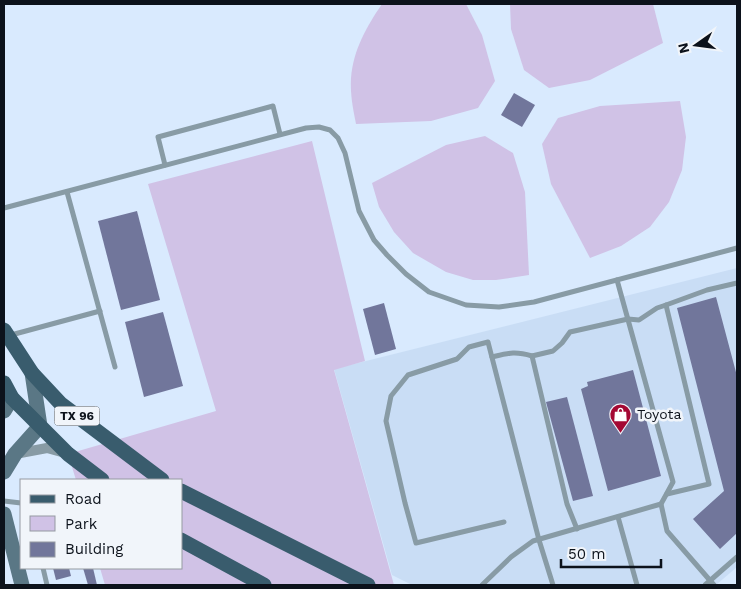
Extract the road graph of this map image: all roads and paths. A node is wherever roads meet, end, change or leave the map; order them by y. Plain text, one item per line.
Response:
1 (280, 134) junction
2 (165, 165) junction
3 (67, 192) junction
4 (4, 208) edge
5 (737, 248) edge
6 (617, 280) junction
7 (737, 283) edge
8 (666, 305) junction
9 (100, 311) junction
10 (628, 319) junction
11 (6, 333) edge
12 (532, 356) junction
13 (492, 357) junction
14 (115, 367) dead end
15 (32, 373) junction
16 (4, 383) edge
17 (12, 398) junction
18 (4, 411) edge
19 (40, 426) junction
20 (15, 454) junction
21 (68, 454) junction
22 (4, 472) edge
23 (101, 479) edge
24 (161, 479) edge
25 (182, 492) edge
26 (667, 494) junction
27 (4, 501) edge
28 (20, 503) edge
29 (661, 504) junction
30 (4, 514) edge
31 (618, 517) junction
32 (504, 522) dead end
33 (577, 529) junction
34 (539, 540) junction
35 (182, 541) edge
36 (737, 557) edge
37 (43, 569) edge
38 (712, 583) edge
39 (22, 585) edge
40 (47, 585) edge
41 (264, 585) edge
42 (368, 585) edge
43 (482, 585) edge
44 (553, 585) edge
45 (637, 585) edge
46 (705, 585) edge

1 - 2 lane
1 - 2 lane
1 - 6 lane
2 - 3 lane
3 - 4 lane
3 - 9 lane
5 - 6 lane
6 - 10 lane
7 - 8 lane
8 - 10 lane
8 - 26 lane
9 - 11 lane
9 - 14 lane
10 - 12 lane
10 - 26 lane
11 - 15 main road, TX 96
12 - 13 lane
12 - 33 lane
13 - 32 lane
13 - 34 lane
15 - 19 street
15 - 24 main road, TX 96
16 - 17 main road, TX 96
17 - 18 street
17 - 19 main road, TX 96
19 - 20 street
19 - 21 main road, TX 96
20 - 21 street
20 - 22 street
21 - 23 main road, TX 96
25 - 42 main road
26 - 29 lane
27 - 28 lane
29 - 31 lane
29 - 38 lane
30 - 39 street
31 - 33 lane
31 - 45 lane
33 - 34 lane
34 - 43 lane
34 - 44 lane
35 - 41 main road
36 - 38 lane
37 - 40 lane
38 - 46 lane

